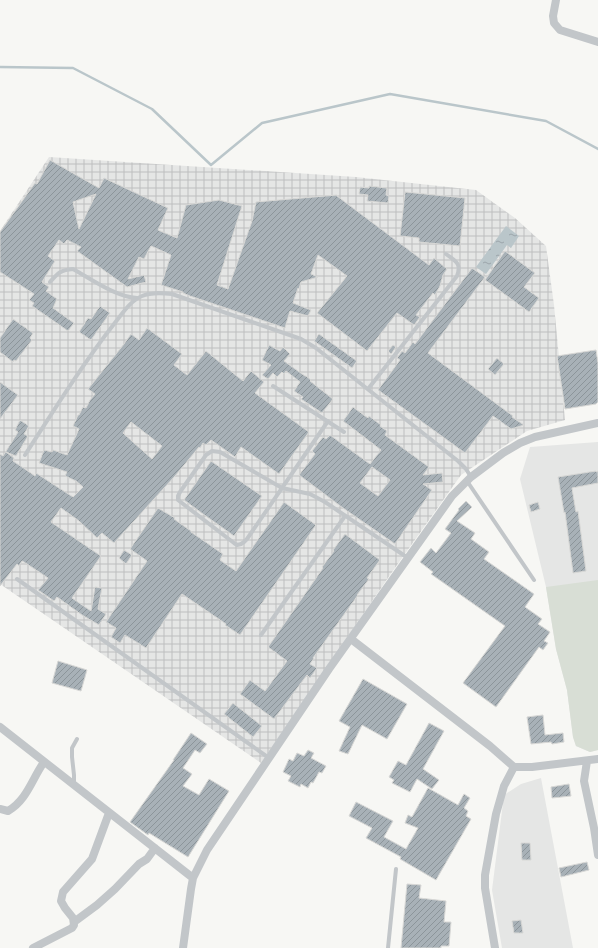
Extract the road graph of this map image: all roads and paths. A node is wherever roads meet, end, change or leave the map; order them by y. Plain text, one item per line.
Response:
1 (556, 0) edge
2 (598, 42) edge
3 (446, 254) dead end
4 (50, 282) dead end
5 (137, 298) junction
6 (273, 386) dead end
7 (368, 389) junction
8 (328, 421) junction
9 (598, 423) edge
10 (344, 432) dead end
11 (25, 455) dead end
12 (469, 478) junction
13 (282, 488) junction
14 (345, 516) junction
15 (408, 558) junction
16 (17, 579) dead end
17 (534, 580) dead end
18 (261, 635) dead end
19 (351, 639) junction
20 (0, 727) edge
21 (77, 739) dead end
22 (270, 758) junction
23 (598, 758) edge
24 (587, 761) junction
25 (44, 762) junction
26 (514, 767) junction
27 (74, 785) junction
28 (0, 809) edge
29 (109, 813) junction
30 (596, 827) edge
31 (155, 848) junction
32 (598, 855) edge
33 (396, 869) dead end
34 (193, 878) junction
35 (74, 922) junction
36 (33, 948) edge
37 (183, 948) edge
38 (388, 948) edge
39 (495, 948) edge

1 - 2 street
3 - 7 lane
4 - 5 lane
5 - 7 lane
5 - 11 lane
6 - 8 lane
7 - 12 lane
8 - 10 lane
8 - 13 lane
9 - 12 street
12 - 15 street
12 - 17 lane
13 - 13 lane
13 - 14 lane
14 - 15 lane
14 - 18 lane
15 - 19 street
16 - 22 lane
19 - 22 street
19 - 26 street
20 - 25 street
21 - 27 lane
22 - 34 street
23 - 24 street
24 - 26 street
24 - 30 street
25 - 27 street
25 - 28 street
26 - 39 street
27 - 29 street
29 - 31 street
29 - 35 street
30 - 32 street
31 - 34 street
31 - 35 street
33 - 38 lane
34 - 37 street
35 - 36 street

